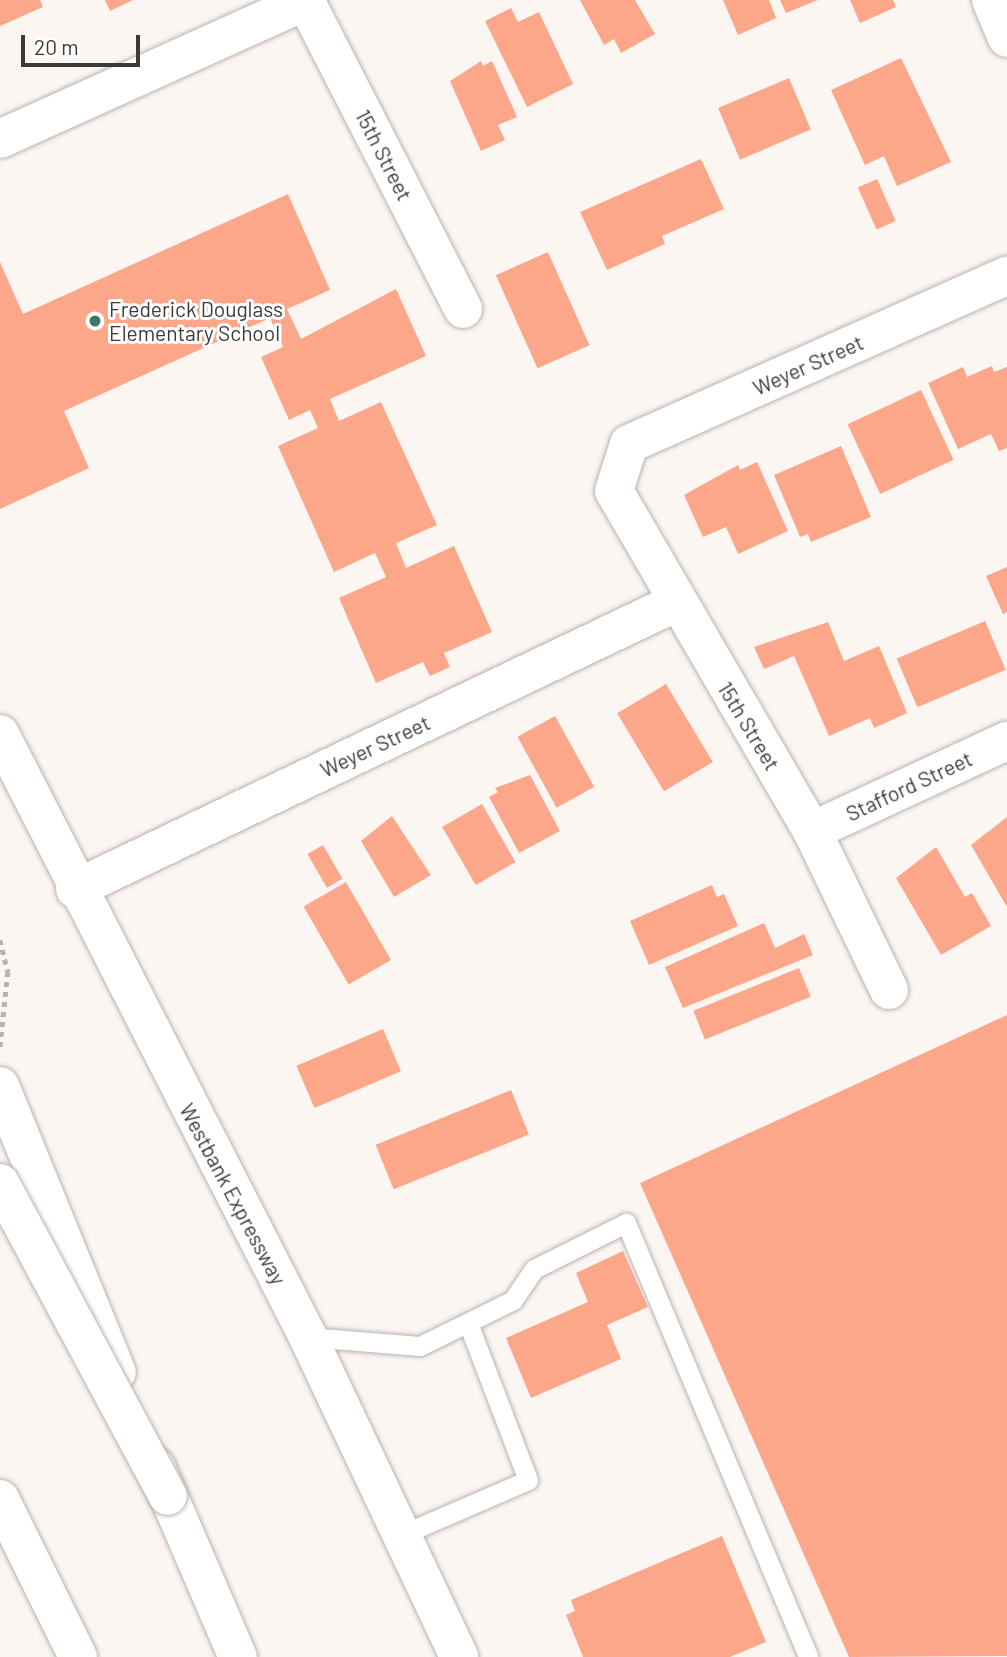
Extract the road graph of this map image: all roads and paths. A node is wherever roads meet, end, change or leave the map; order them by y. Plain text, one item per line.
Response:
1 (306, 0) edge
2 (991, 0) edge
3 (1007, 38) edge
4 (0, 139) edge
5 (1007, 276) edge
6 (463, 309) dead end
7 (622, 465) joint
8 (675, 603) junction
9 (0, 734) edge
10 (1007, 741) edge
11 (812, 831) junction
12 (75, 889) junction
13 (0, 940) edge
14 (888, 990) dead end
15 (0, 1049) edge
16 (0, 1086) edge
17 (0, 1183) edge
18 (468, 1323) junction
19 (308, 1337) junction
20 (168, 1496) junction
21 (0, 1499) edge
22 (401, 1535) junction
23 (78, 1657) edge
24 (238, 1657) edge
25 (459, 1657) edge
26 (808, 1657) edge

1 - 4 main road
1 - 6 main road, 15th Street
2 - 3 main road
5 - 7 main road, Weyer Street
7 - 8 main road, 15th Street
8 - 11 main road, 15th Street
8 - 12 main road, Weyer Street
9 - 12 main road, Westbank Expressway
10 - 11 main road, Stafford Street
11 - 14 main road, 15th Street
12 - 19 main road, Westbank Expressway
13 - 15 path
16 - 20 main road, bridge
17 - 20 main road, bridge
18 - 19 lane
18 - 22 lane
18 - 26 lane
19 - 22 main road, Westbank Expressway
20 - 24 main road
21 - 23 main road
22 - 25 main road, Westbank Expressway

